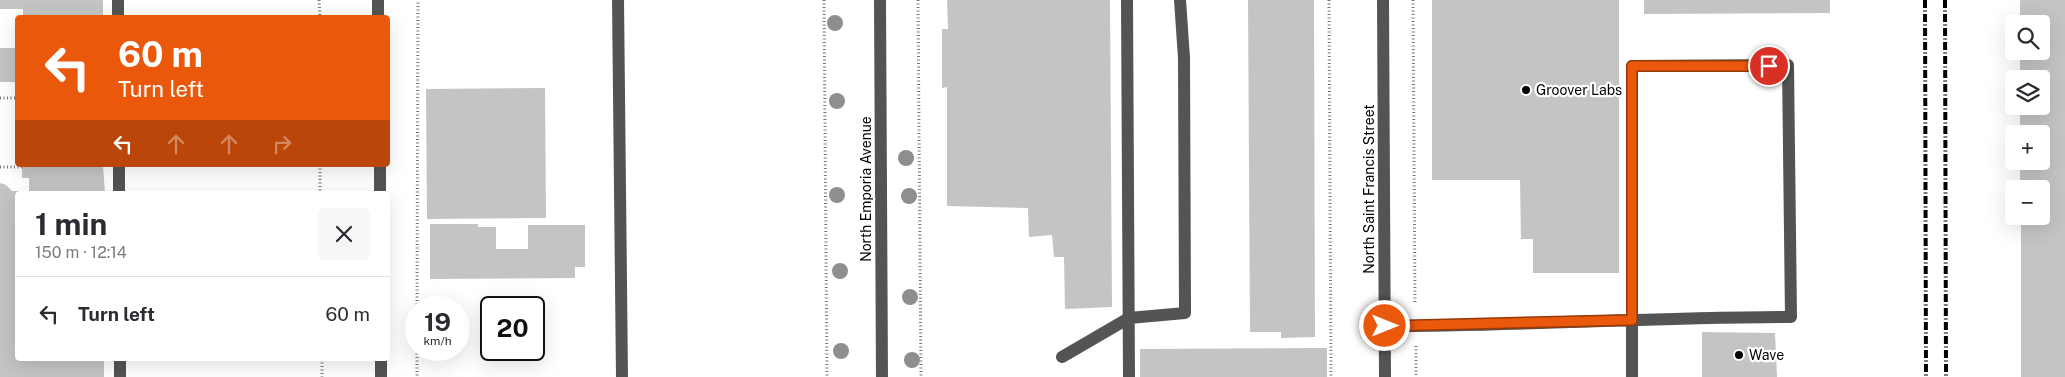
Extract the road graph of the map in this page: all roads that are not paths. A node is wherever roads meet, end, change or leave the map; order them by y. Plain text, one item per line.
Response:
1 (118, 0) edge
2 (378, 0) edge
3 (618, 0) edge
4 (880, 0) edge
5 (1127, 0) edge
6 (1180, 0) edge
7 (1383, 0) edge
8 (118, 15) edge
9 (378, 15) edge
10 (119, 167) edge
11 (380, 167) edge
12 (119, 191) edge
13 (380, 191) edge
14 (1129, 318) junction
15 (1632, 320) junction
16 (1385, 326) junction
17 (1062, 357) dead end
18 (120, 361) edge
19 (381, 361) edge
20 (120, 377) edge
21 (381, 377) edge
22 (622, 377) edge
23 (882, 377) edge
24 (1129, 377) edge
25 (1385, 377) edge
26 (1632, 377) edge

1 - 8 street
2 - 9 street
3 - 22 street
4 - 23 street, North Emporia Avenue
5 - 14 street
6 - 14 street
7 - 16 street, North Saint Francis Street
10 - 12 street
11 - 13 street
14 - 17 street
14 - 24 street
15 - 15 street
15 - 16 street
15 - 26 street
16 - 25 street, North Saint Francis Street
18 - 20 street
19 - 21 street

